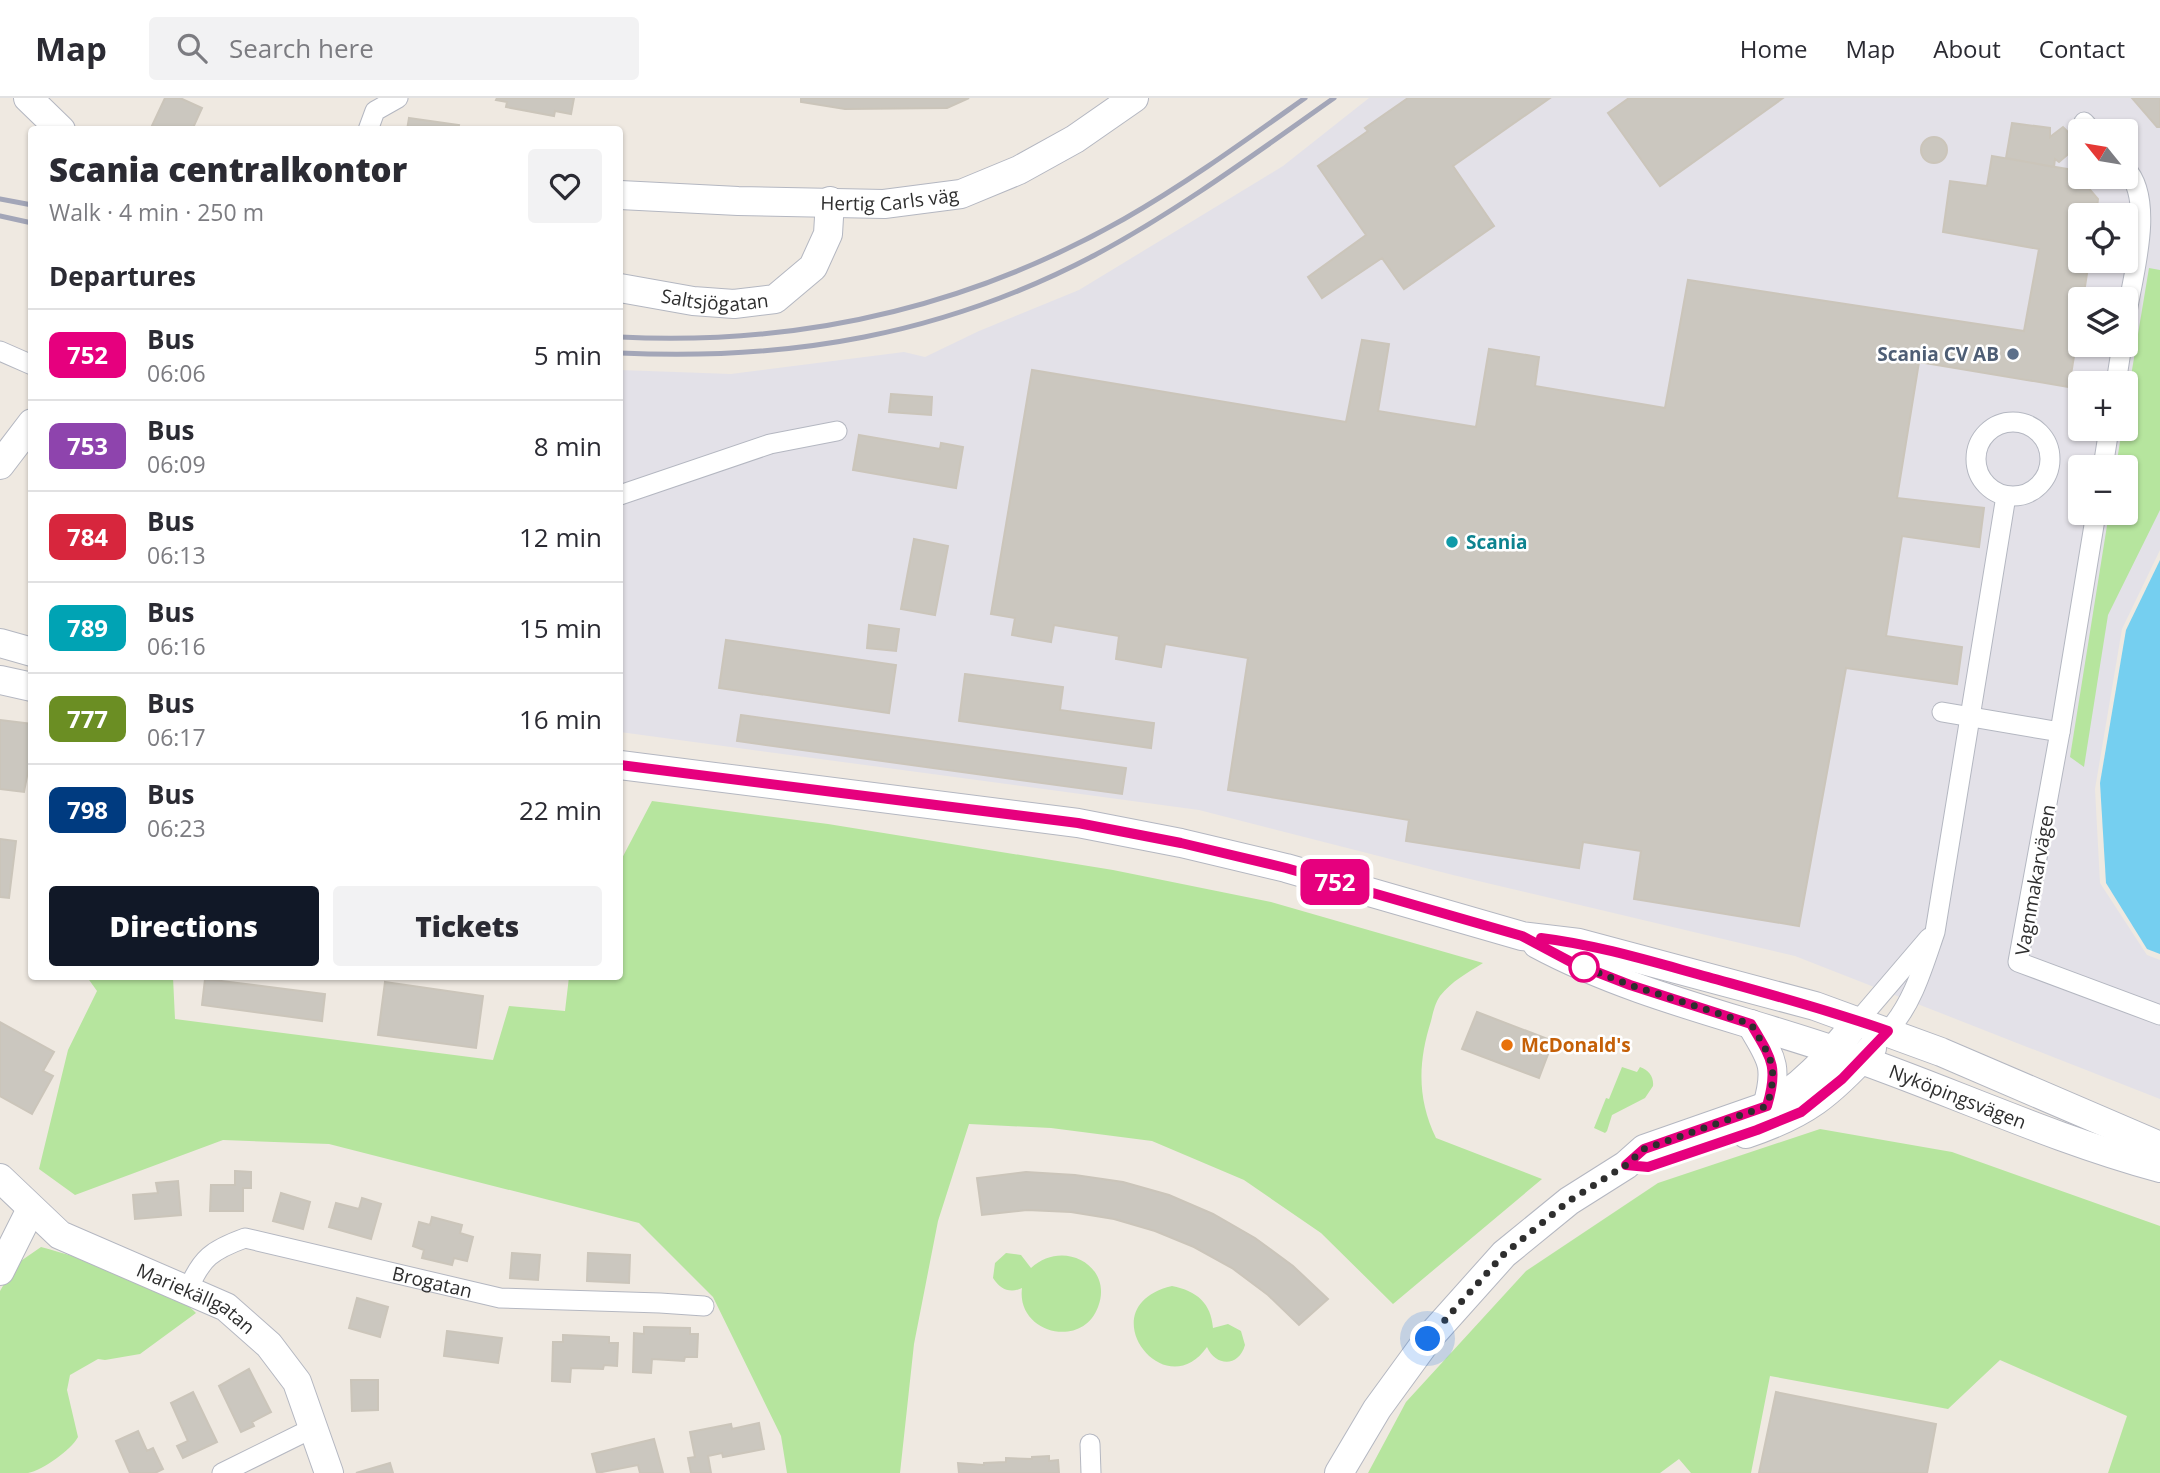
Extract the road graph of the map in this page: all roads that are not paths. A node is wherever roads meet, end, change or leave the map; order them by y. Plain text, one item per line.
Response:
1 (28, 98) edge
2 (398, 98) edge
3 (1134, 98) edge
4 (57, 126) edge
5 (369, 126) edge
6 (2138, 189) edge
7 (623, 195) edge
8 (830, 201) junction
9 (2131, 287) edge
10 (623, 289) edge
11 (0, 351) edge
12 (28, 363) edge
13 (28, 430) edge
14 (836, 431) dead end
15 (3, 464) edge
16 (623, 494) edge
17 (2006, 496) dead end
18 (2094, 525) edge
19 (0, 643) edge
20 (28, 651) edge
21 (0, 680) edge
22 (28, 686) edge
23 (1942, 712) dead end
24 (1971, 716) junction
25 (2060, 732) junction
26 (623, 765) edge
27 (1934, 932) junction
28 (1522, 936) junction
29 (2160, 1015) edge
30 (1858, 1021) junction
31 (1751, 1024) junction
32 (1888, 1031) junction
33 (1833, 1050) junction
34 (1861, 1060) junction
35 (1767, 1106) junction
36 (2160, 1146) edge
37 (1626, 1165) junction
38 (2160, 1167) edge
39 (0, 1178) edge
40 (31, 1209) junction
41 (0, 1271) edge
42 (188, 1290) junction
43 (704, 1306) dead end
44 (314, 1427) junction
45 (1090, 1444) dead end
46 (222, 1473) edge
47 (330, 1473) edge
48 (1091, 1473) edge
49 (1339, 1473) edge

1 - 4 main road
2 - 5 street
3 - 8 main road, Hertig Carls väg
6 - 9 street
7 - 8 main road, Hertig Carls väg
8 - 10 main road, Saltsjögatan
11 - 12 street
13 - 15 main road
14 - 16 street
17 - 24 street
18 - 25 street, Vagnmakarvägen
19 - 20 main road
21 - 22 main road
23 - 24 street
24 - 25 street
24 - 27 street
25 - 29 street, Vagnmakarvägen
26 - 28 main road, Nyköpingsvägen
27 - 30 street
27 - 32 street
28 - 30 main road, Nyköpingsvägen
28 - 31 main road, Nyköpingsvägen
30 - 32 main road, Nyköpingsvägen
30 - 33 main road
31 - 33 main road, Nyköpingsvägen
31 - 35 main road
32 - 34 main road
32 - 36 main road, Nyköpingsvägen
33 - 34 main road, Nyköpingsvägen
33 - 35 main road
34 - 37 main road
34 - 38 main road, Nyköpingsvägen
35 - 37 main road
37 - 49 main road
39 - 40 main road, Mariekällgatan
40 - 41 main road
40 - 42 main road, Mariekällgatan
42 - 43 street, Brogatan
42 - 44 main road, Mariekällgatan
44 - 46 street
44 - 47 main road, Mariekällgatan
45 - 48 street

